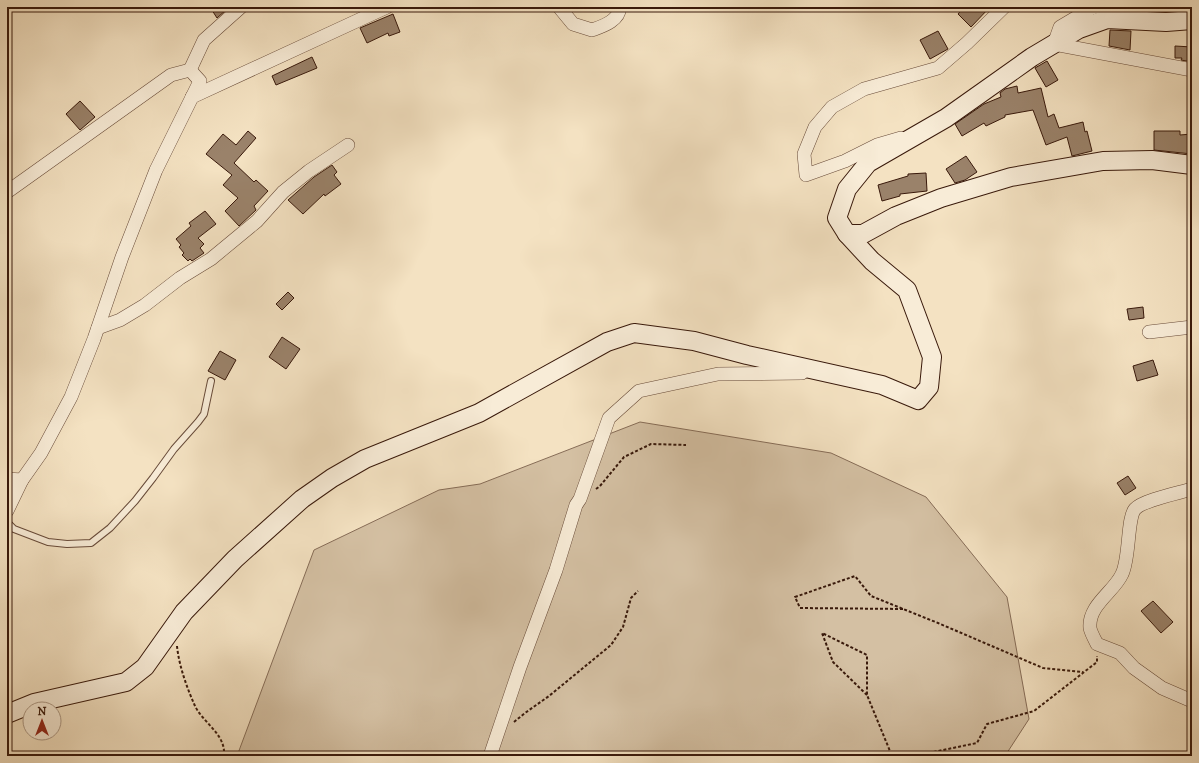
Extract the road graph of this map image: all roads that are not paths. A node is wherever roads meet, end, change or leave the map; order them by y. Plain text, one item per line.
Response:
1 (241, 7) edge
2 (387, 7) edge
3 (559, 7) edge
4 (620, 7) edge
5 (1004, 7) edge
6 (1097, 7) edge
7 (1192, 20) edge
8 (1054, 44) junction
9 (190, 70) junction
10 (1192, 70) edge
11 (192, 97) junction
12 (921, 132) junction
13 (348, 145) dead end
14 (1192, 165) edge
15 (7, 192) edge
16 (848, 234) junction
17 (1192, 327) edge
18 (98, 328) junction
19 (1149, 332) dead end
20 (827, 372) junction
21 (211, 382) dead end
22 (7, 479) edge
23 (22, 480) junction
24 (1192, 489) edge
25 (7, 511) edge
26 (7, 522) edge
27 (1192, 701) edge
28 (7, 714) edge
29 (490, 756) edge

1 - 9 street
2 - 11 street
3 - 4 street
5 - 12 street
6 - 8 street
7 - 8 street
8 - 10 street
8 - 12 street
9 - 11 street
9 - 15 street
11 - 18 street
12 - 16 street
13 - 18 street
14 - 16 street
16 - 20 street
17 - 19 street
18 - 23 street
20 - 28 street
20 - 29 street
21 - 26 lane
22 - 23 street
23 - 25 street
24 - 27 street

